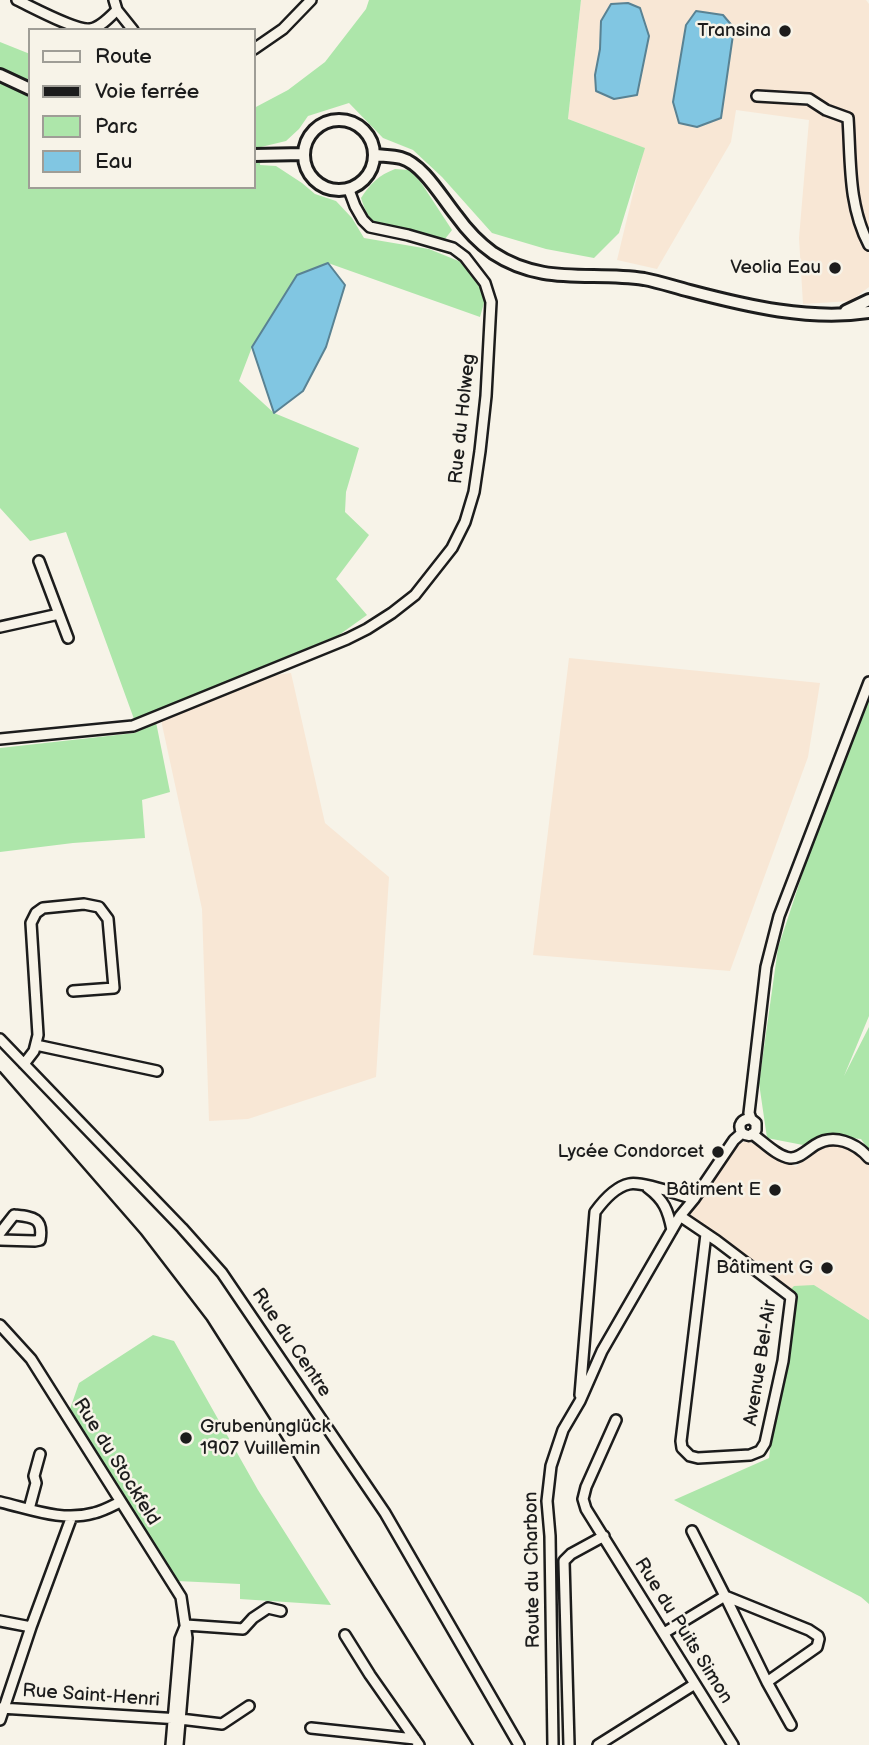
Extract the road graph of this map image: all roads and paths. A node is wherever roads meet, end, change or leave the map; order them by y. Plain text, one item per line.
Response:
1 (17, 0) edge
2 (114, 0) edge
3 (311, 0) edge
4 (117, 10) junction
5 (78, 28) edge
6 (94, 28) edge
7 (131, 28) edge
8 (256, 48) edge
9 (0, 75) edge
10 (28, 88) edge
11 (757, 96) dead end
12 (256, 155) edge
13 (303, 155) junction
14 (375, 155) junction
15 (349, 190) junction
16 (869, 245) edge
17 (869, 300) edge
18 (869, 312) edge
19 (840, 314) junction
20 (39, 561) dead end
21 (59, 614) junction
22 (0, 627) edge
23 (68, 638) dead end
24 (869, 682) edge
25 (0, 739) edge
26 (73, 991) dead end
27 (0, 1038) edge
28 (36, 1045) junction
29 (24, 1064) junction
30 (157, 1071) dead end
31 (747, 1134) junction
32 (869, 1158) edge
33 (645, 1185) junction
34 (694, 1199) junction
35 (680, 1216) junction
36 (672, 1230) junction
37 (0, 1233) edge
38 (706, 1234) junction
39 (0, 1240) edge
40 (0, 1325) edge
41 (584, 1348) junction
42 (603, 1352) junction
43 (580, 1401) junction
44 (616, 1420) dead end
45 (40, 1454) dead end
46 (0, 1502) edge
47 (120, 1502) junction
48 (29, 1509) junction
49 (72, 1516) junction
50 (692, 1531) dead end
51 (604, 1536) junction
52 (725, 1596) junction
53 (281, 1611) dead end
54 (0, 1621) edge
55 (186, 1625) junction
56 (31, 1627) junction
57 (664, 1633) junction
58 (345, 1635) dead end
59 (767, 1682) junction
60 (695, 1684) junction
61 (249, 1706) dead end
62 (2, 1708) edge
63 (176, 1719) junction
64 (0, 1720) edge
65 (791, 1725) dead end
66 (311, 1728) dead end
67 (417, 1742) edge
68 (171, 1745) edge
69 (178, 1745) edge
70 (519, 1745) edge
71 (553, 1745) edge
72 (569, 1745) edge
73 (598, 1745) edge
74 (733, 1745) edge

1 - 5 street
2 - 4 street
3 - 8 street
4 - 6 street
4 - 7 street
9 - 10 main road
11 - 16 street
12 - 13 main road
13 - 14 main road
13 - 15 main road
14 - 15 main road
14 - 19 main road
15 - 25 street, Rue du Holweg
17 - 19 main road
18 - 19 main road
20 - 21 street
21 - 22 street
21 - 23 street
24 - 31 street, Route du Charbon
26 - 28 street
27 - 29 street, Rue du Centre
28 - 29 street
28 - 30 street
29 - 70 street, Rue du Centre
31 - 32 street
31 - 34 street, Route du Charbon
33 - 34 street, Route du Charbon
33 - 36 street
33 - 41 street, Route du Charbon
34 - 35 street, Route du Charbon
35 - 36 street, Route du Charbon
35 - 38 street, Avenue Bel-Air
36 - 42 street, Route du Charbon
37 - 39 street
38 - 38 street, Avenue Bel-Air
40 - 47 street, Rue du Stockfeld
41 - 42 street
41 - 43 street, Route du Charbon
42 - 43 street, Route du Charbon
43 - 71 street, Route du Charbon
44 - 51 street, Rue du Puits Simon
45 - 48 street
46 - 48 street
47 - 49 street
47 - 55 street, Rue du Stockfeld
48 - 49 street
49 - 56 street
50 - 52 street
51 - 57 street, Rue du Puits Simon
51 - 72 street
52 - 57 street
52 - 59 street
52 - 59 street
53 - 55 street
54 - 56 street
55 - 63 street, Rue du Stockfeld
56 - 62 street
57 - 60 street, Rue du Puits Simon
58 - 67 street
59 - 65 street
60 - 73 street
60 - 74 street, Rue du Puits Simon
61 - 63 street, Rue Saint-Henri
62 - 63 street, Rue Saint-Henri
62 - 64 street
63 - 68 street
63 - 69 street
66 - 67 street

